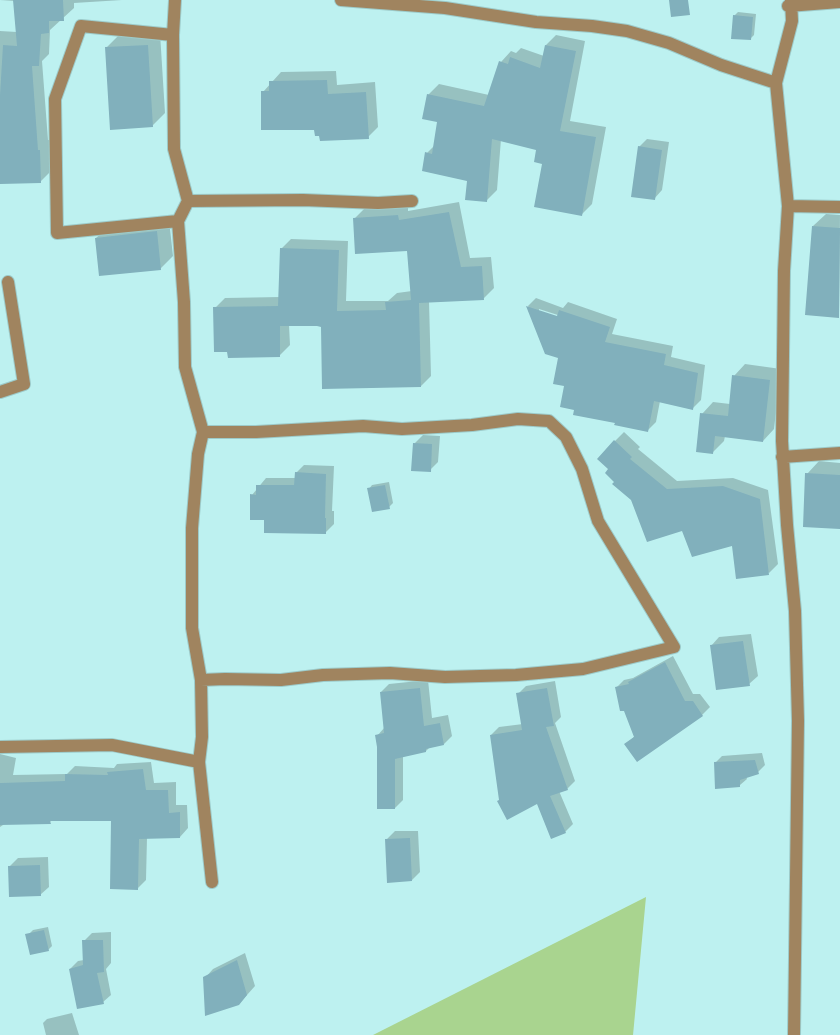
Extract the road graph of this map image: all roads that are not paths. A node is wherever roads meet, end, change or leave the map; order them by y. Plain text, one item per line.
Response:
1 (175, 0) edge
2 (341, 0) edge
3 (840, 2) edge
4 (789, 3) edge
5 (172, 35) junction
6 (776, 83) junction
7 (188, 201) junction
8 (411, 201) dead end
9 (788, 206) junction
10 (840, 207) edge
11 (178, 221) junction
12 (8, 282) dead end
13 (0, 392) edge
14 (203, 432) junction
15 (840, 453) edge
16 (782, 457) junction
17 (201, 680) junction
18 (0, 747) edge
19 (199, 762) junction
20 (212, 882) dead end
21 (794, 1035) edge

1 - 5 street
2 - 6 street
3 - 4 street
4 - 6 street
5 - 7 street
5 - 11 street
6 - 9 street
7 - 8 street
7 - 11 street
9 - 10 street
9 - 16 street
11 - 14 street
12 - 13 street
14 - 17 street
14 - 17 street
15 - 16 street
16 - 21 street
17 - 19 street
18 - 19 street
19 - 20 street

